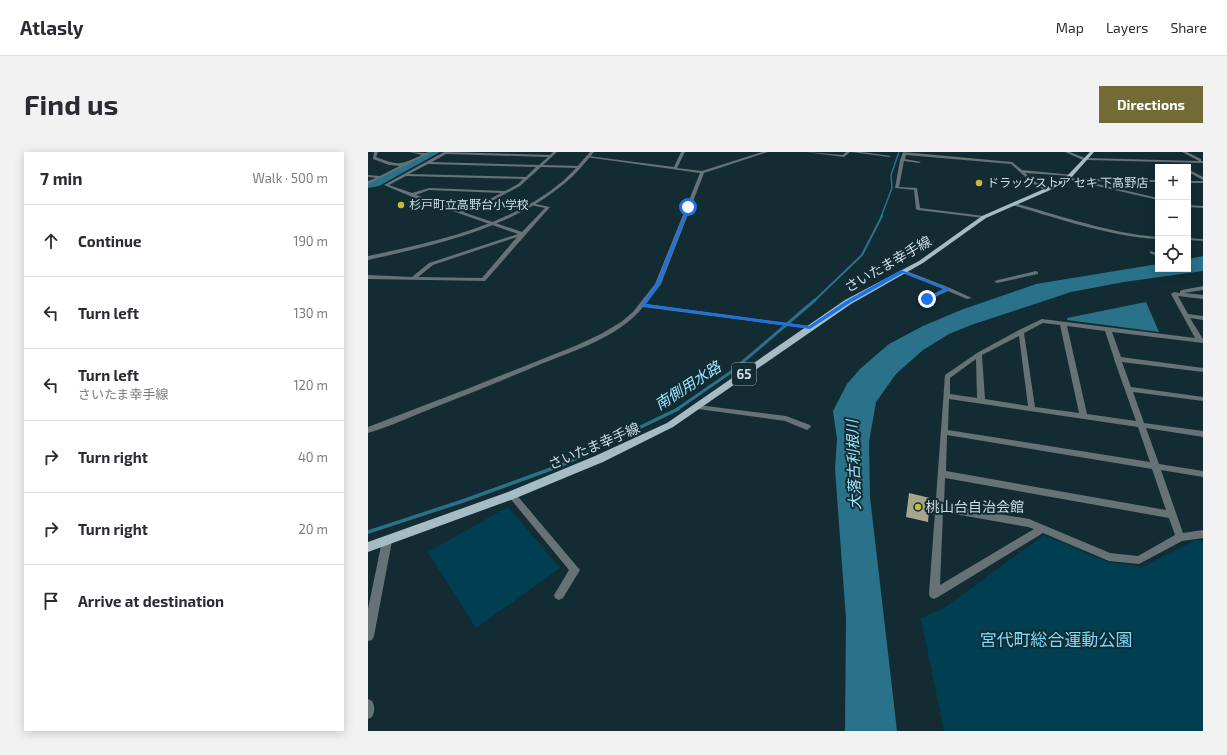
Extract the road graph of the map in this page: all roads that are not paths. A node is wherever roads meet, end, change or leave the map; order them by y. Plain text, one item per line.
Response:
1 (376, 152) edge
2 (411, 152) edge
3 (447, 152) edge
4 (683, 152) edge
5 (766, 152) edge
6 (807, 152) edge
7 (848, 152) edge
8 (853, 152) edge
9 (1067, 152) edge
10 (1092, 152) edge
11 (1184, 152) edge
12 (428, 153) edge
13 (904, 153) edge
14 (553, 154) edge
15 (590, 154) edge
16 (889, 156) dead end
17 (940, 157) junction
18 (902, 160) junction
19 (1085, 160) junction
20 (1174, 161) junction
21 (918, 162) dead end
22 (1203, 162) edge
23 (427, 163) junction
24 (1179, 164) edge
25 (405, 165) junction
26 (940, 165) dead end
27 (539, 166) junction
28 (579, 167) junction
29 (675, 168) junction
30 (1020, 171) junction
31 (702, 172) junction
32 (1191, 172) edge
33 (406, 175) junction
34 (368, 176) edge
35 (1070, 176) junction
36 (382, 177) junction
37 (527, 178) junction
38 (1203, 179) edge
39 (1092, 180) dead end
40 (1155, 181) edge
41 (1191, 182) edge
42 (1203, 182) edge
43 (368, 183) edge
44 (1046, 190) junction
45 (507, 192) junction
46 (411, 195) junction
47 (1155, 198) edge
48 (532, 204) junction
49 (1014, 204) junction
50 (1191, 206) edge
51 (1203, 207) edge
52 (459, 212) junction
53 (984, 217) junction
54 (490, 223) junction
55 (523, 234) junction
56 (1155, 238) edge
57 (1191, 239) edge
58 (1203, 240) edge
59 (1152, 252) dead end
60 (1155, 254) edge
61 (368, 258) edge
62 (902, 271) junction
63 (1036, 274) dead end
64 (368, 277) edge
65 (413, 278) junction
66 (997, 280) dead end
67 (1203, 288) edge
68 (948, 289) junction
69 (1174, 294) junction
70 (1203, 297) edge
71 (969, 298) dead end
72 (927, 299) dead end
73 (643, 305) junction
74 (1187, 316) junction
75 (1203, 318) edge
76 (1063, 324) junction
77 (810, 328) junction
78 (1108, 330) junction
79 (1021, 331) junction
80 (1202, 341) edge
81 (979, 354) junction
82 (1117, 359) junction
83 (1203, 370) edge
84 (1128, 389) junction
85 (946, 396) junction
86 (1203, 399) edge
87 (981, 401) junction
88 (698, 407) junction
89 (1032, 409) junction
90 (1084, 417) junction
91 (1140, 425) junction
92 (807, 427) dead end
93 (368, 430) edge
94 (944, 432) junction
95 (1203, 434) edge
96 (1155, 467) junction
97 (942, 474) junction
98 (1203, 474) edge
99 (512, 495) junction
100 (940, 508) junction
101 (1172, 515) junction
102 (1042, 529) junction
103 (1203, 534) edge
104 (1180, 537) junction
105 (387, 541) junction
106 (368, 547) edge
107 (559, 595) dead end
108 (368, 636) edge
109 (368, 705) edge
110 (368, 713) edge

1 - 25 street
2 - 12 street
3 - 14 street
3 - 23 street
4 - 29 street
5 - 31 street
6 - 7 street
8 - 16 street
9 - 19 street
10 - 19 main road, さいたま幸手線 / 65
11 - 22 street
12 - 25 street
13 - 17 street
13 - 18 street
14 - 27 street
15 - 28 street
15 - 29 street
17 - 26 street
17 - 30 street
18 - 21 street
18 - 53 street
19 - 20 street
19 - 35 main road, さいたま幸手線 / 65
20 - 22 street
20 - 24 street
23 - 27 street
23 - 33 street
25 - 36 street
27 - 28 street
27 - 37 street
28 - 48 street
29 - 31 street
30 - 35 street
30 - 44 street
31 - 73 street
32 - 38 street
33 - 37 street
33 - 46 street
34 - 36 street
35 - 44 main road, さいたま幸手線 / 65
35 - 47 street
36 - 43 street
37 - 45 street
39 - 40 street
41 - 42 street
44 - 49 main road, さいたま幸手線 / 65
45 - 46 street
45 - 52 street
46 - 52 street
48 - 54 street
48 - 55 street
49 - 53 main road, さいたま幸手線 / 65
49 - 56 street
50 - 51 street
52 - 54 street
53 - 62 main road, さいたま幸手線 / 65
54 - 55 street
54 - 61 street
55 - 65 street
55 - 65 street
57 - 58 street
59 - 60 street
62 - 68 street
62 - 77 main road, さいたま幸手線 / 65
63 - 66 street
64 - 65 street
67 - 69 street
68 - 71 street
68 - 72 street
69 - 70 street
69 - 74 street
73 - 77 street
73 - 93 street
74 - 75 street
74 - 80 street
76 - 78 street
76 - 79 street
76 - 90 street
77 - 88 main road, さいたま幸手線 / 65
78 - 80 street
78 - 82 street
79 - 81 street
79 - 89 street
81 - 85 street
81 - 87 street
82 - 83 street
82 - 84 street
84 - 86 street
84 - 91 street
85 - 87 street
85 - 94 street
87 - 89 street
88 - 92 street
88 - 99 main road, さいたま幸手線 / 65
89 - 90 street
90 - 91 street
91 - 95 street
91 - 96 street
94 - 96 street
94 - 97 street
96 - 98 street
96 - 101 street
97 - 100 street
97 - 101 street
99 - 105 main road, さいたま幸手線 / 65
99 - 107 street
100 - 102 street
100 - 102 street
101 - 104 street
102 - 104 street
103 - 104 street
105 - 106 main road, さいたま幸手線 / 65
105 - 108 street
109 - 110 street

